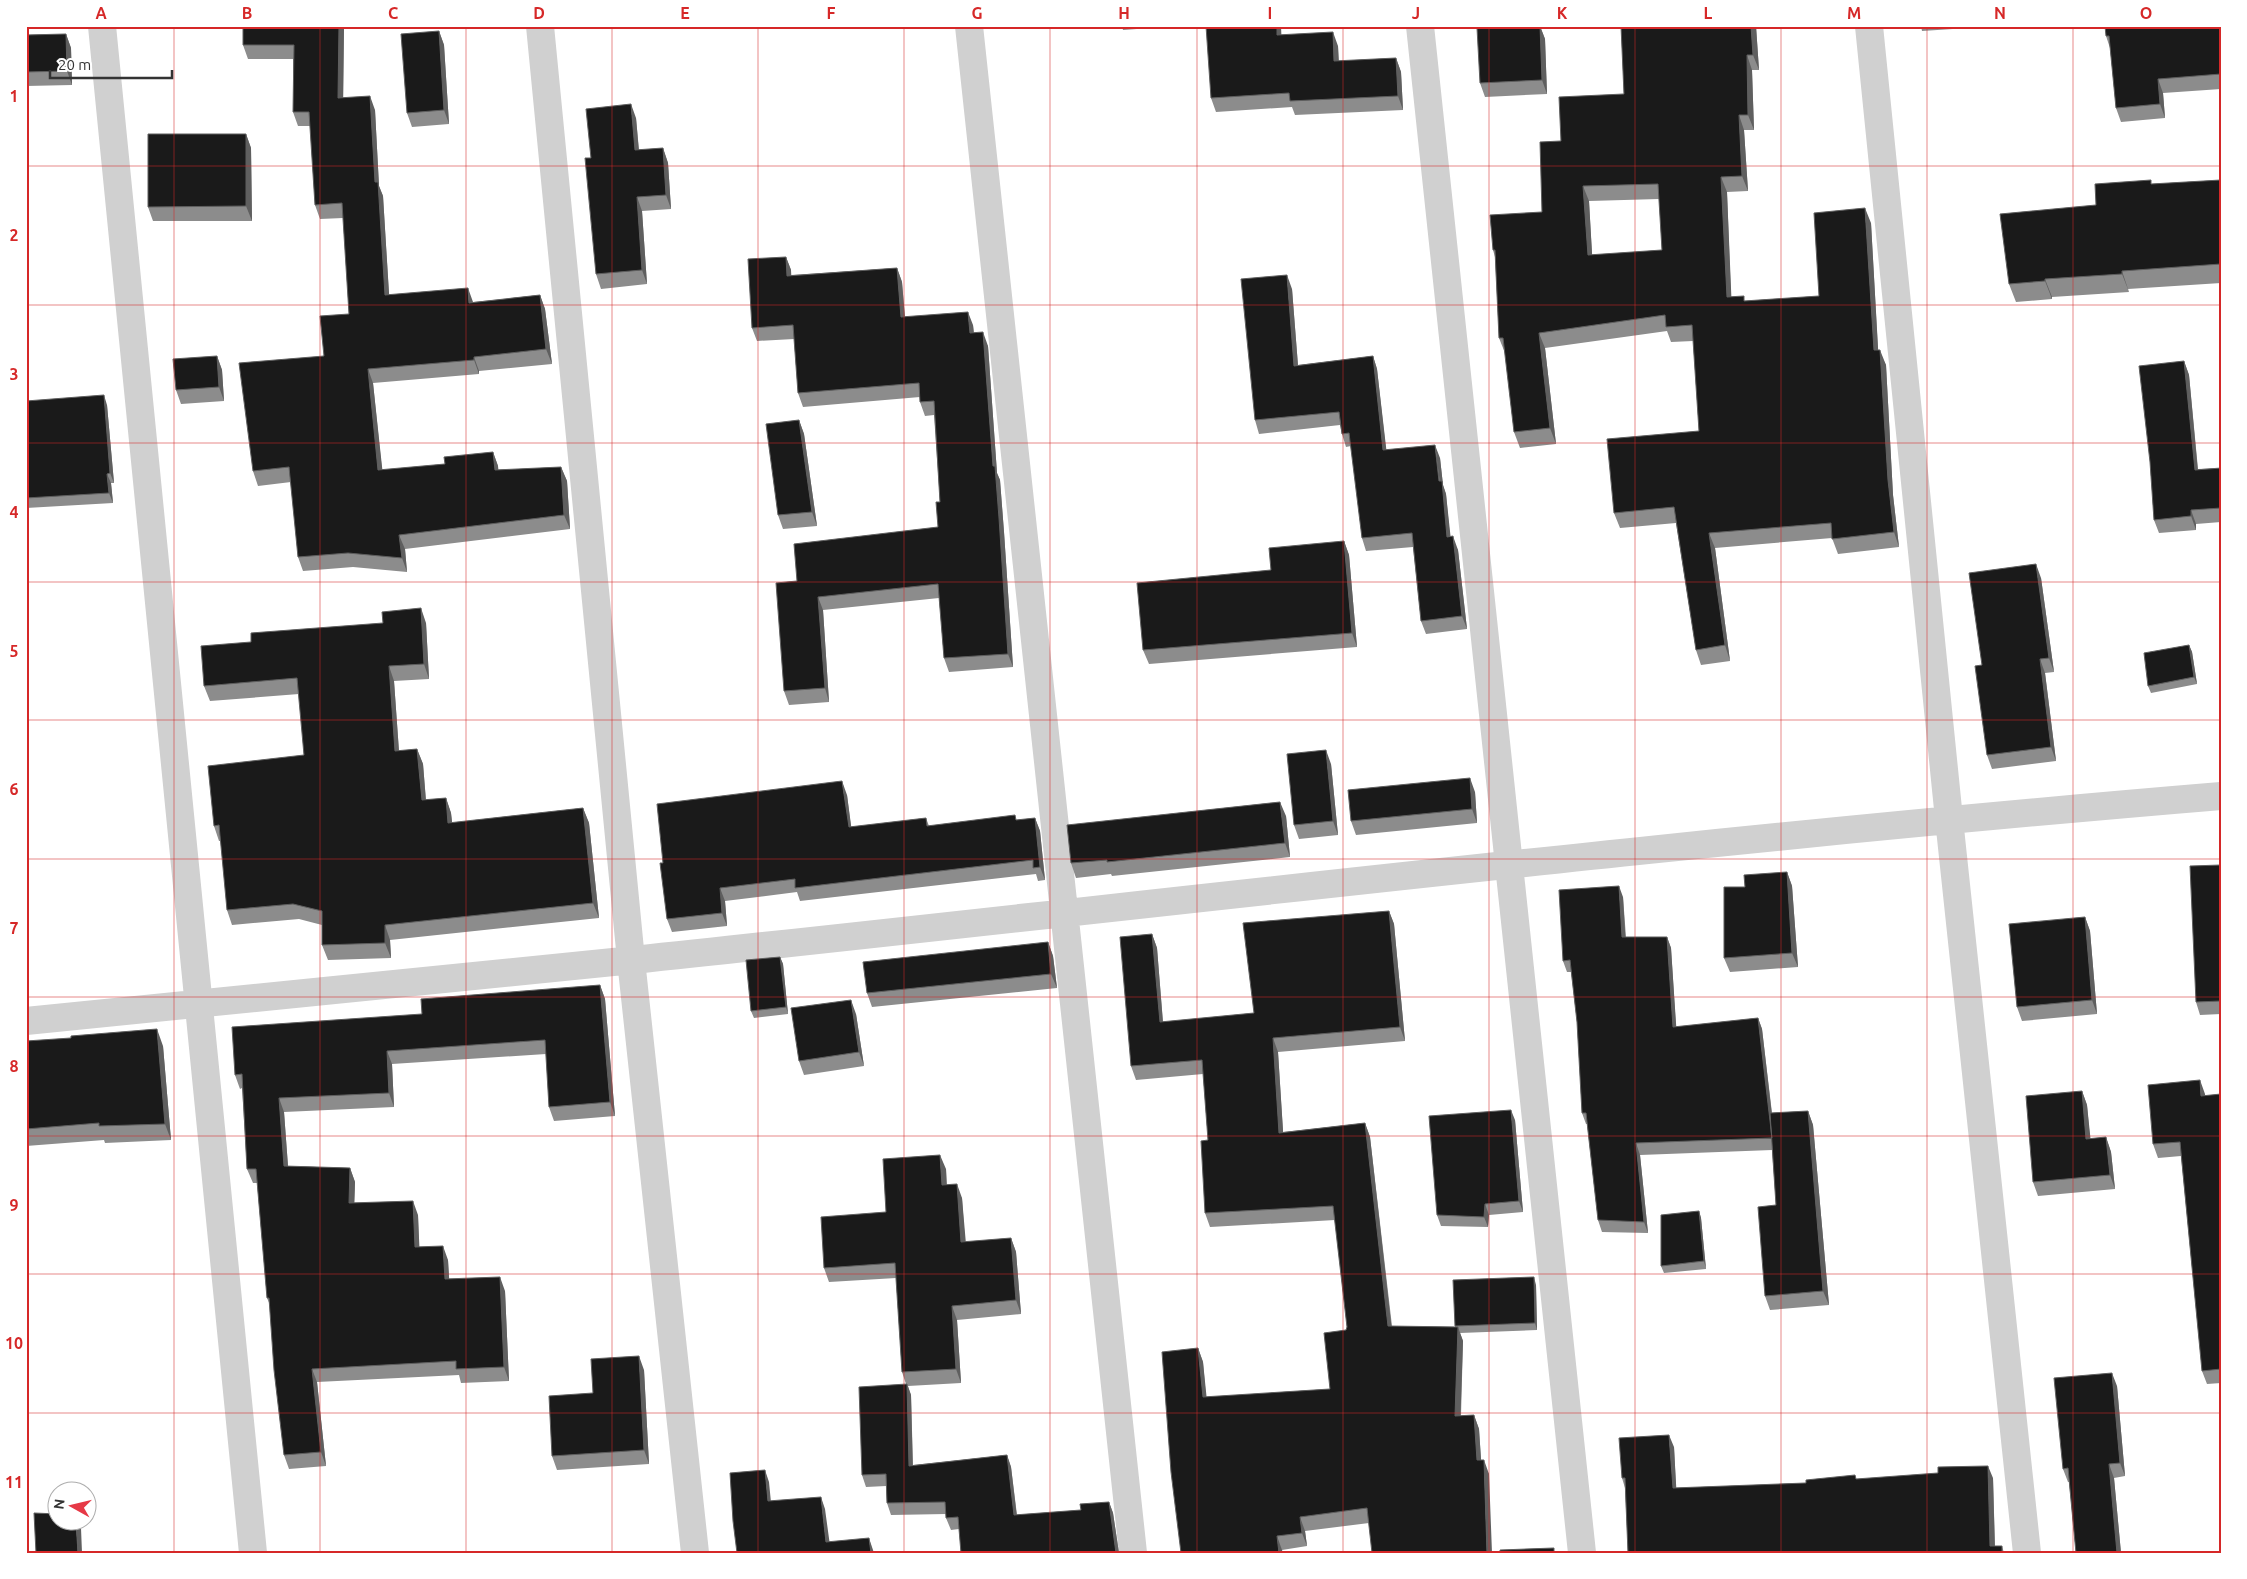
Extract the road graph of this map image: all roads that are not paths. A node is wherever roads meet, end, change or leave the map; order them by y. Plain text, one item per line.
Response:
1 (102, 26) edge
2 (540, 26) edge
3 (969, 26) edge
4 (1420, 26) edge
5 (1869, 26) edge
6 (2221, 796) edge
7 (1949, 818) junction
8 (1509, 865) junction
9 (1064, 912) junction
10 (631, 960) junction
11 (199, 1003) junction
12 (26, 1021) edge
13 (253, 1553) edge
14 (695, 1553) edge
15 (1133, 1553) edge
16 (1582, 1553) edge
17 (2027, 1553) edge

1 - 11 street
2 - 10 street
3 - 9 street
4 - 8 street
5 - 7 street
6 - 7 street
7 - 8 street
7 - 17 street
8 - 9 street
8 - 16 street
9 - 10 street
9 - 15 street
10 - 11 street
10 - 14 street
11 - 12 street
11 - 13 street

